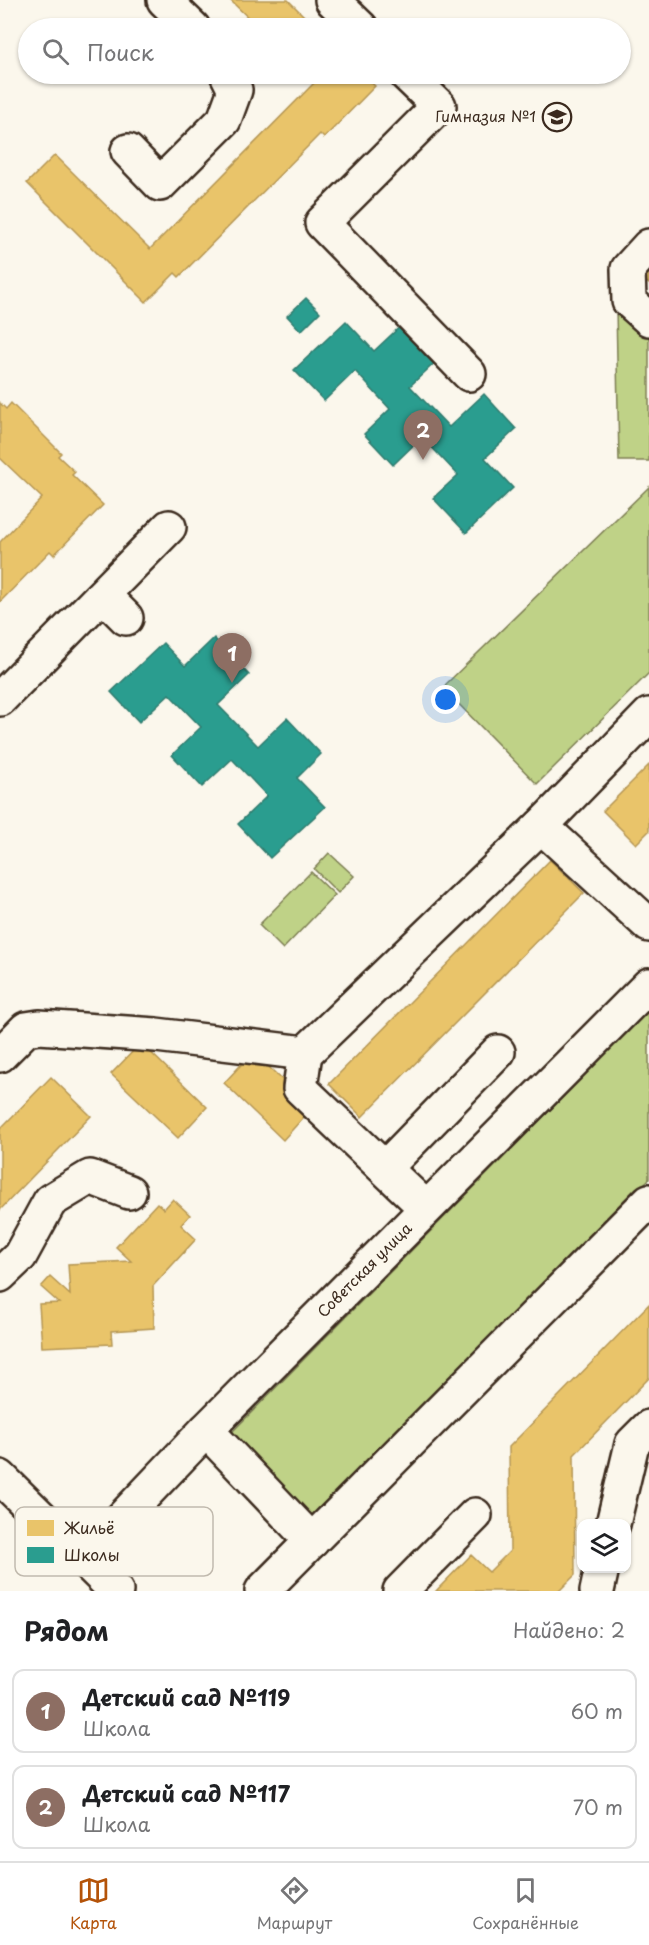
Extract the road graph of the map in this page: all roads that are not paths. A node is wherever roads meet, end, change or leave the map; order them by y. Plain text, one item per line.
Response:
1 (164, 0) edge
2 (333, 0) edge
3 (183, 18) edge
4 (351, 18) edge
5 (232, 84) edge
6 (416, 84) edge
7 (128, 151) dead end
8 (649, 246) edge
9 (649, 319) edge
10 (469, 374) dead end
11 (169, 527) dead end
12 (103, 595) junction
13 (126, 618) dead end
14 (0, 699) edge
15 (649, 715) edge
16 (541, 826) junction
17 (649, 925) edge
18 (649, 985) edge
19 (498, 1052) dead end
20 (304, 1053) junction
21 (0, 1055) edge
22 (385, 1168) junction
23 (129, 1192) dead end
24 (649, 1201) edge
25 (426, 1208) junction
26 (0, 1275) edge
27 (649, 1427) edge
28 (206, 1430) junction
29 (0, 1477) edge
30 (31, 1507) edge
31 (133, 1507) edge
32 (475, 1515) dead end
33 (614, 1519) edge
34 (312, 1541) junction
35 (601, 1573) edge
36 (101, 1576) edge
37 (276, 1587) edge
38 (116, 1591) edge
39 (400, 1591) edge
40 (597, 1591) edge

1 - 3 street
2 - 4 street
5 - 7 street
6 - 10 street
8 - 9 street
11 - 12 street
12 - 13 street
12 - 14 street
15 - 16 street
16 - 17 street
16 - 20 street
18 - 25 street, Советская улица
19 - 22 street
20 - 21 street
20 - 22 street
22 - 25 street
23 - 26 street
24 - 34 street
25 - 28 street, Советская улица
27 - 33 street
28 - 31 street, Советская улица
28 - 34 street
29 - 30 street
32 - 39 street
34 - 37 street
35 - 40 street
36 - 38 street

